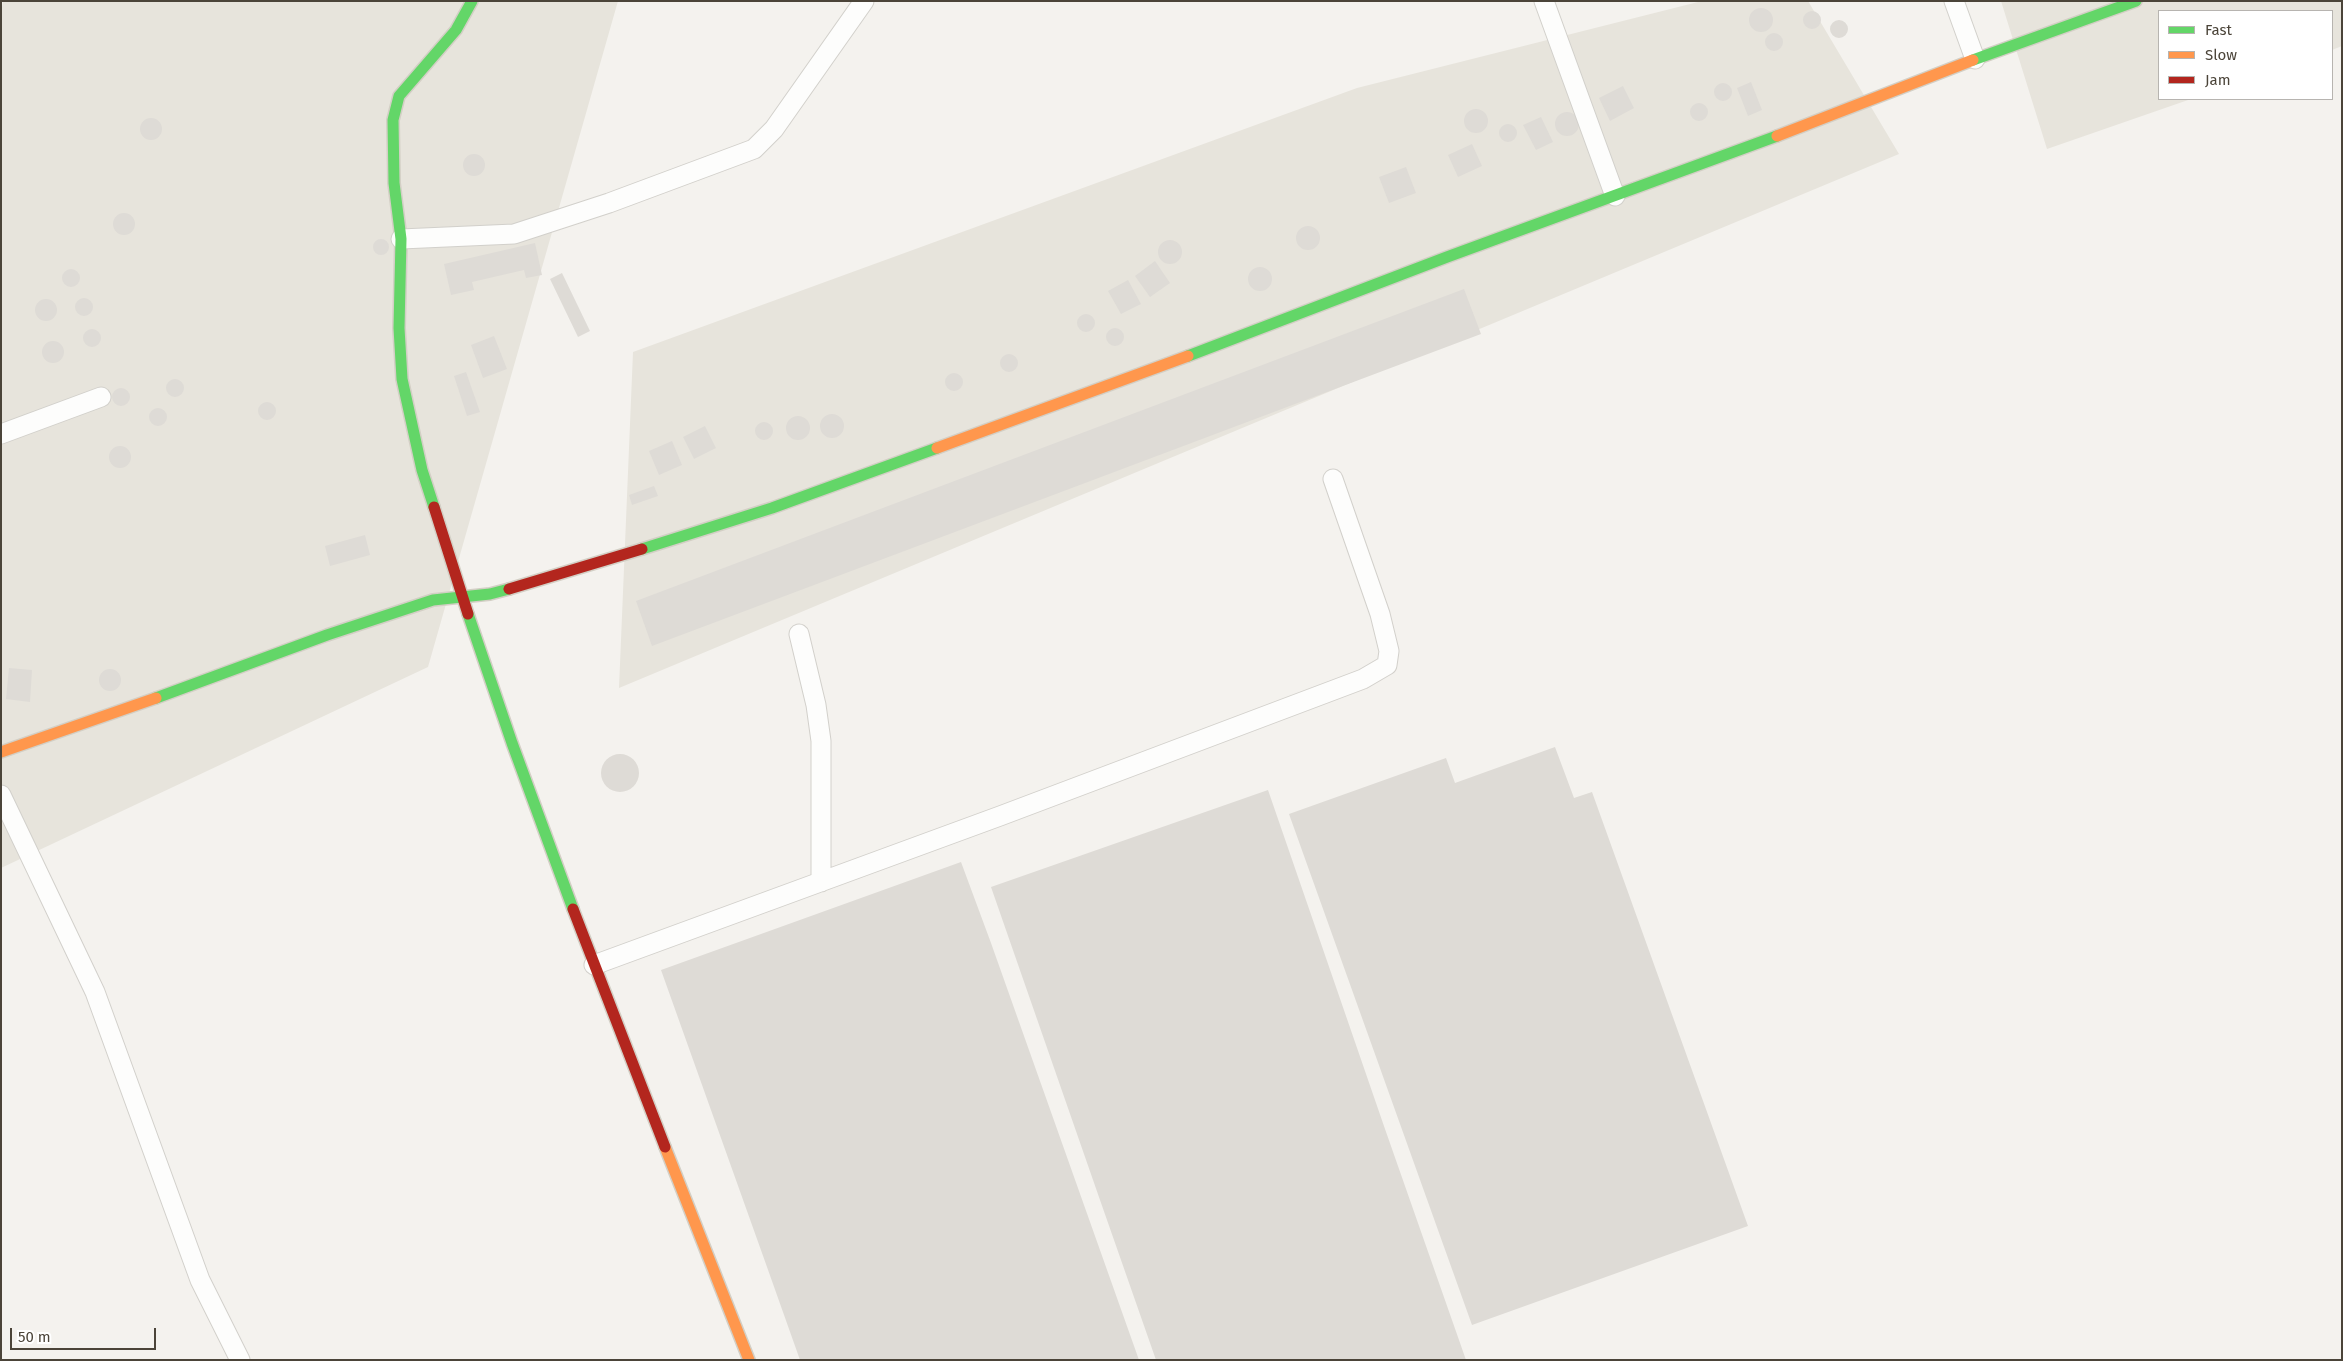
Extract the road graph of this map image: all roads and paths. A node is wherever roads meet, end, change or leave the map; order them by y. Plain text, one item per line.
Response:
1 (472, 1) edge
2 (864, 1) edge
3 (1544, 1) edge
4 (1954, 1) edge
5 (2136, 1) edge
6 (1975, 59) junction
7 (1615, 196) junction
8 (401, 240) junction
9 (101, 397) dead end
10 (1, 434) edge
11 (1333, 479) dead end
12 (462, 597) junction
13 (799, 634) dead end
14 (1, 752) edge
15 (1, 795) edge
16 (820, 882) junction
17 (594, 965) junction
18 (240, 1360) edge
19 (749, 1360) edge

1 - 8 street
2 - 8 street
3 - 7 street
4 - 6 street
5 - 6 street
6 - 7 street
7 - 12 street
8 - 12 street
9 - 10 street
11 - 16 street
12 - 14 street
12 - 17 street
13 - 16 street
15 - 18 street
16 - 17 street
17 - 19 street

